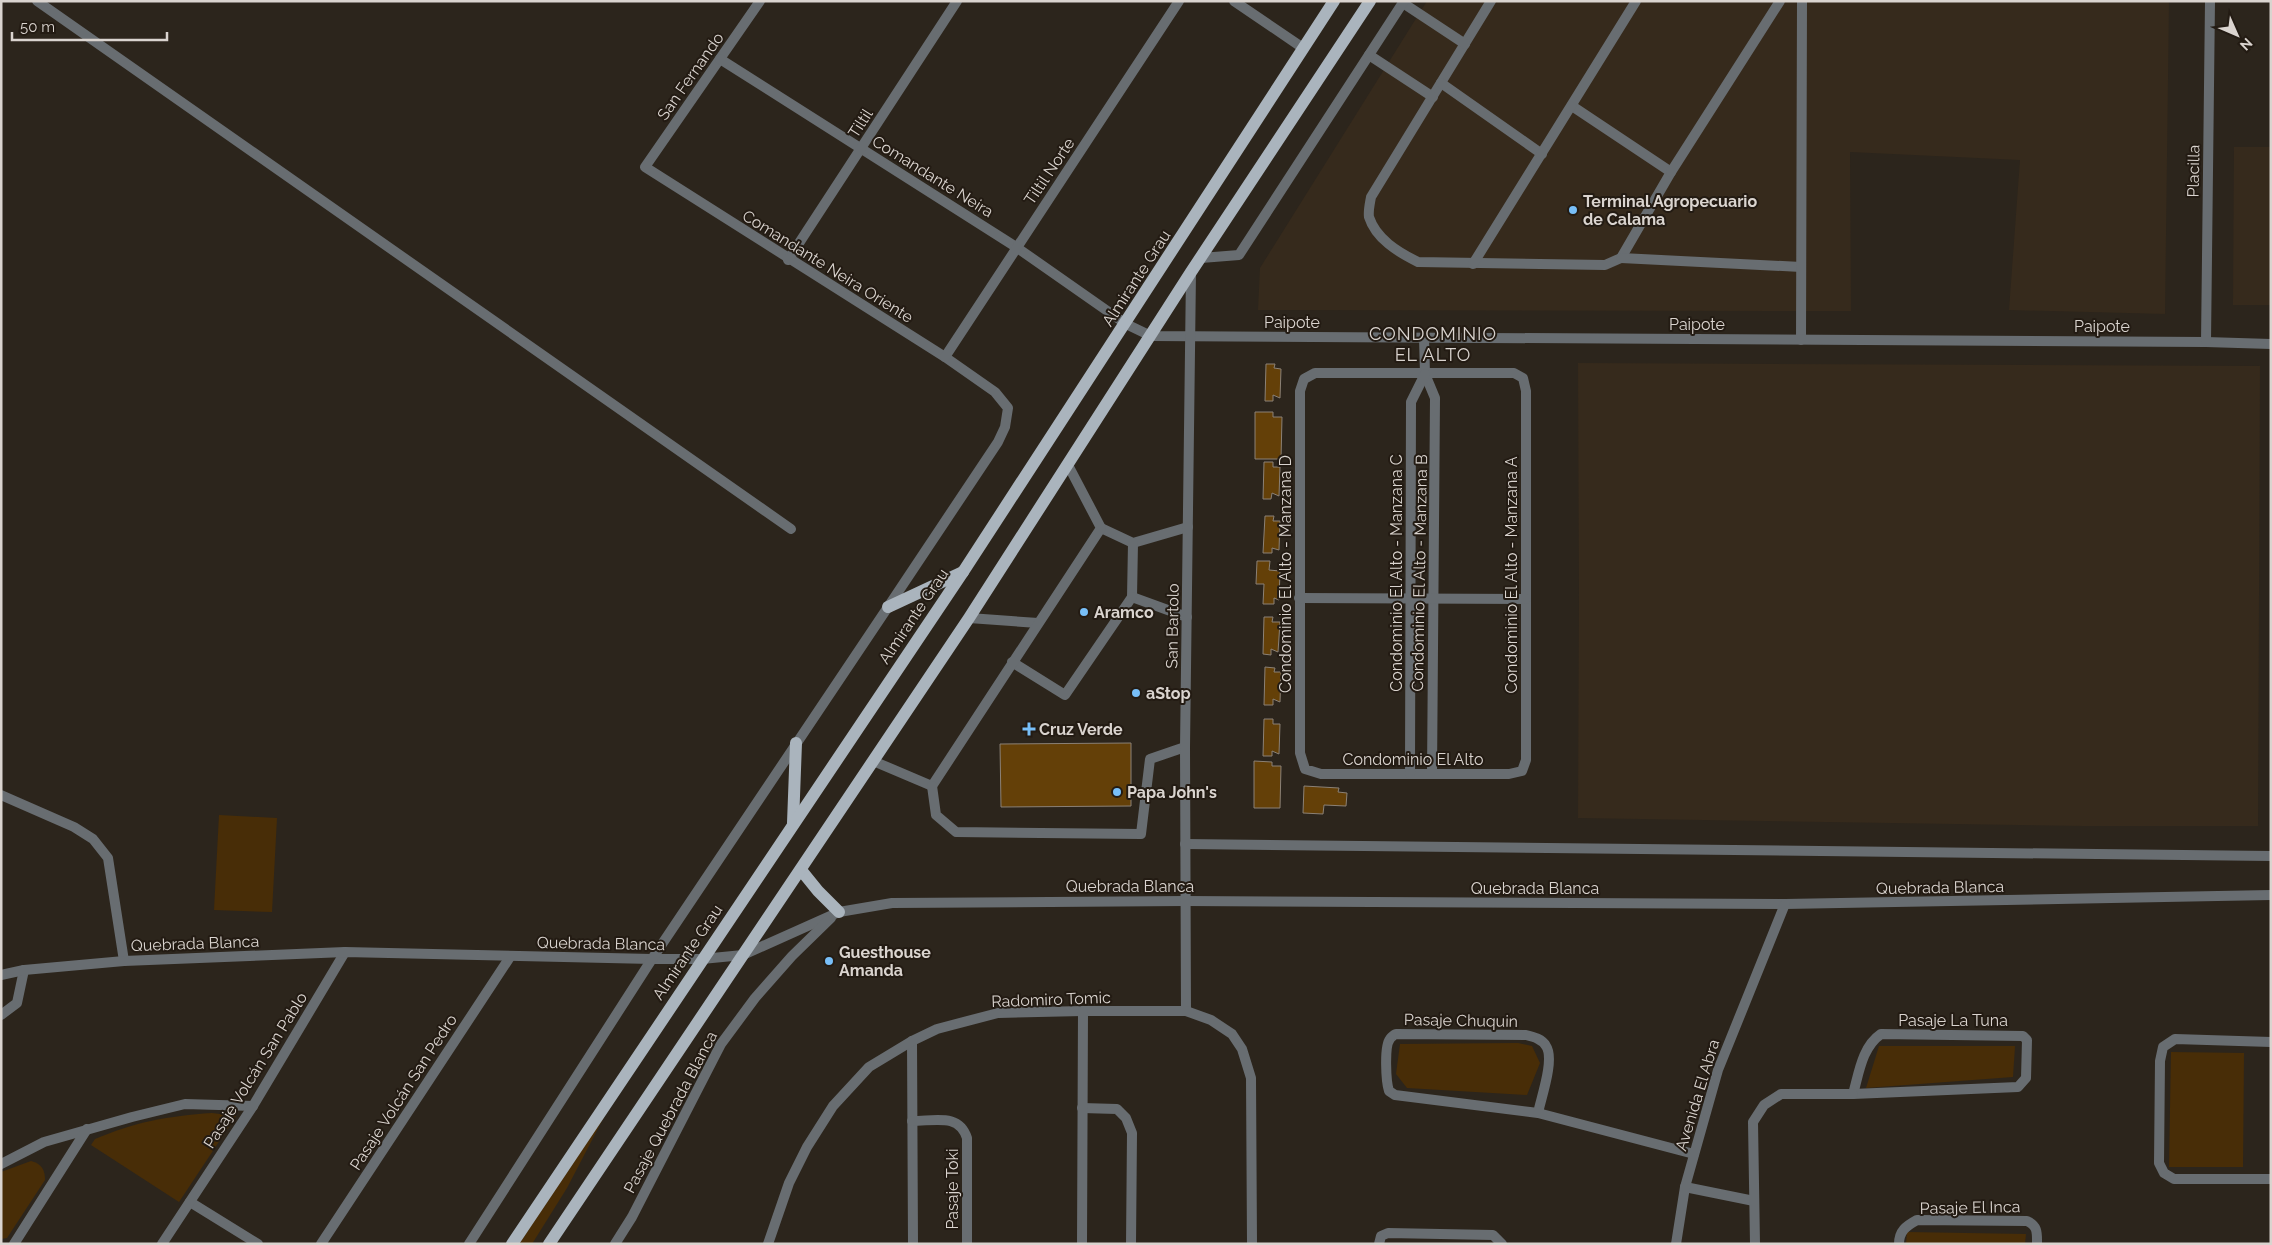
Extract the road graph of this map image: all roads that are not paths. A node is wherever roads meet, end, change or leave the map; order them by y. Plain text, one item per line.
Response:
1 (37, 1) edge
2 (760, 1) edge
3 (957, 1) edge
4 (1179, 1) edge
5 (1234, 1) edge
6 (1334, 1) edge
7 (1370, 1) edge
8 (1491, 1) edge
9 (1636, 1) edge
10 (1780, 1) edge
11 (1802, 1) edge
12 (2210, 1) edge
13 (1403, 2) edge
14 (1465, 44) junction
15 (1303, 48) junction
16 (1369, 56) junction
17 (720, 59) junction
18 (1441, 83) junction
19 (1432, 97) junction
20 (1572, 106) junction
21 (862, 149) junction
22 (1542, 154) junction
23 (645, 167) joint
24 (1671, 172) junction
25 (1016, 247) junction
26 (1201, 258) junction
27 (1621, 258) junction
28 (788, 260) junction
29 (1474, 264) junction
30 (1801, 267) junction
31 (1192, 272) junction
32 (1126, 324) junction
33 (1151, 336) junction
34 (1191, 336) junction
35 (1424, 338) junction
36 (1801, 340) junction
37 (2206, 342) junction
38 (2271, 344) edge
39 (945, 357) junction
40 (1425, 374) junction
41 (995, 392) joint
42 (1068, 465) junction
43 (1188, 527) junction
44 (1101, 528) junction
45 (791, 529) dead end
46 (1133, 543) junction
47 (963, 572) junction
48 (1132, 597) junction
49 (1299, 598) junction
50 (1411, 598) junction
51 (1434, 598) junction
52 (1526, 599) junction
53 (888, 607) junction
54 (1187, 617) junction
55 (969, 618) junction
56 (1038, 623) junction
57 (1012, 662) junction
58 (796, 743) junction
59 (1185, 748) junction
60 (873, 761) junction
61 (1305, 769) joint
62 (1522, 771) joint
63 (1410, 774) junction
64 (1432, 774) junction
65 (932, 786) junction
66 (1, 796) edge
67 (793, 824) junction
68 (1185, 844) junction
69 (2271, 856) edge
70 (801, 870) junction
71 (2271, 896) edge
72 (1185, 901) junction
73 (1785, 904) junction
74 (839, 912) junction
75 (345, 952) junction
76 (743, 955) junction
77 (510, 957) junction
78 (652, 959) junction
79 (702, 959) junction
80 (124, 961) junction
81 (24, 970) junction
82 (1, 974) edge
83 (1083, 1011) junction
84 (1186, 1011) junction
85 (1, 1015) edge
86 (912, 1041) junction
87 (2271, 1042) edge
88 (1853, 1094) junction
89 (253, 1106) junction
90 (1082, 1108) junction
91 (1538, 1113) junction
92 (912, 1122) junction
93 (87, 1129) junction
94 (1694, 1154) junction
95 (1, 1164) edge
96 (2271, 1179) edge
97 (1685, 1187) junction
98 (1754, 1201) junction
99 (190, 1202) junction
100 (14, 1244) edge
101 (162, 1244) edge
102 (258, 1244) edge
103 (321, 1244) edge
104 (469, 1244) edge
105 (512, 1244) edge
106 (549, 1244) edge
107 (615, 1244) edge
108 (768, 1244) edge
109 (913, 1244) edge
110 (966, 1244) edge
111 (1082, 1244) edge
112 (1131, 1244) edge
113 (1252, 1244) edge
114 (1380, 1244) edge
115 (1502, 1244) edge
116 (1676, 1244) edge
117 (1755, 1244) edge
118 (1898, 1244) edge
119 (2037, 1244) edge

1 - 45 street
2 - 17 street, San Fernando
3 - 21 street, Tiltil
4 - 25 street, Tiltil Norte
5 - 15 street
6 - 15 main road, Almirante Grau
7 - 26 main road
8 - 14 street
9 - 20 street
10 - 24 street
11 - 30 street
12 - 37 street, Placilla
13 - 14 street
13 - 16 street
14 - 18 street
15 - 32 main road, Almirante Grau
16 - 19 street
16 - 26 street
17 - 21 street, Comandante Neira
17 - 23 street, San Fernando
18 - 19 street
18 - 22 street
19 - 29 street
20 - 22 street
20 - 24 street
21 - 25 street, Comandante Neira
21 - 28 street, Tiltil
22 - 29 street
23 - 28 street, Comandante Neira Oriente
24 - 27 street
25 - 32 street, Comandante Neira
25 - 39 street, Tiltil Norte
26 - 31 main road
27 - 29 street
27 - 30 street
28 - 39 street, Comandante Neira Oriente
30 - 36 street
31 - 33 main road
31 - 34 street, San Bartolo
32 - 33 street, Paipote
32 - 47 main road, Almirante Grau
33 - 34 street, Paipote
33 - 42 main road
34 - 35 street, Paipote
34 - 43 street, San Bartolo
35 - 36 street, Paipote
35 - 40 street
36 - 37 street, Paipote
37 - 38 street, Paipote
39 - 41 street, Comandante Neira Oriente
40 - 49 street, Condominio El Alto - Manzana D
40 - 50 street, Condominio El Alto - Manzana C
40 - 51 street, Condominio El Alto - Manzana B
40 - 52 street, Condominio El Alto - Manzana A
41 - 53 street, Almirante Grau
42 - 44 street
42 - 55 main road
43 - 46 street
43 - 54 street, San Bartolo
44 - 46 street
44 - 56 street
46 - 48 street
47 - 53 main road
47 - 67 main road, Almirante Grau
48 - 54 street
48 - 57 street
49 - 50 street
49 - 61 street, Condominio El Alto - Manzana D
50 - 51 street
50 - 63 street, Condominio El Alto - Manzana C
51 - 52 street
51 - 64 street, Condominio El Alto - Manzana B
52 - 62 street, Condominio El Alto - Manzana A
53 - 58 street, Almirante Grau
54 - 59 street, San Bartolo
55 - 56 street
55 - 60 main road
56 - 57 street
57 - 65 street
58 - 67 main road
58 - 78 street, Almirante Grau
59 - 65 street
59 - 68 street, San Bartolo
60 - 65 street
60 - 70 main road
61 - 63 street, Condominio El Alto
62 - 64 street, Condominio El Alto
63 - 64 street, Condominio El Alto
66 - 80 street
67 - 79 main road, Almirante Grau
68 - 69 street
68 - 72 street, San Bartolo
70 - 74 main road
70 - 76 main road
71 - 73 street, Quebrada Blanca
72 - 73 street, Quebrada Blanca
72 - 74 street, Quebrada Blanca
72 - 84 street, San Bartolo
73 - 94 street, Avenida El Abra
74 - 76 street, Quebrada Blanca
74 - 107 street, Pasaje Quebrada Blanca
75 - 77 street, Quebrada Blanca
75 - 80 street, Quebrada Blanca
75 - 89 street, Pasaje Volcán San Pablo
76 - 79 street, Quebrada Blanca
76 - 106 main road
77 - 78 street, Quebrada Blanca
77 - 103 street, Pasaje Volcán San Pedro
78 - 79 street, Quebrada Blanca
78 - 104 street, Almirante Grau
79 - 105 main road, Almirante Grau
80 - 81 street, Quebrada Blanca
81 - 82 street, Quebrada Blanca
81 - 85 street
83 - 84 street, Radomiro Tomic
83 - 86 street, Radomiro Tomic
83 - 90 street
84 - 113 street, Radomiro Tomic
86 - 92 street
86 - 108 street, Radomiro Tomic
87 - 96 street
88 - 88 street, Pasaje La Tuna
88 - 98 street, Pasaje La Tuna
89 - 93 street
89 - 99 street, Pasaje Volcán San Pablo
90 - 111 street
90 - 112 street
91 - 91 street, Pasaje Chuquin
91 - 94 street, Pasaje Chuquin
92 - 109 street
92 - 110 street, Pasaje Toki
93 - 95 street
93 - 100 street
94 - 97 street, Avenida El Abra
97 - 98 street
97 - 116 street, Avenida El Abra
98 - 117 street
99 - 101 street, Pasaje Volcán San Pablo
99 - 102 street
114 - 115 street
118 - 119 street, Pasaje El Inca

